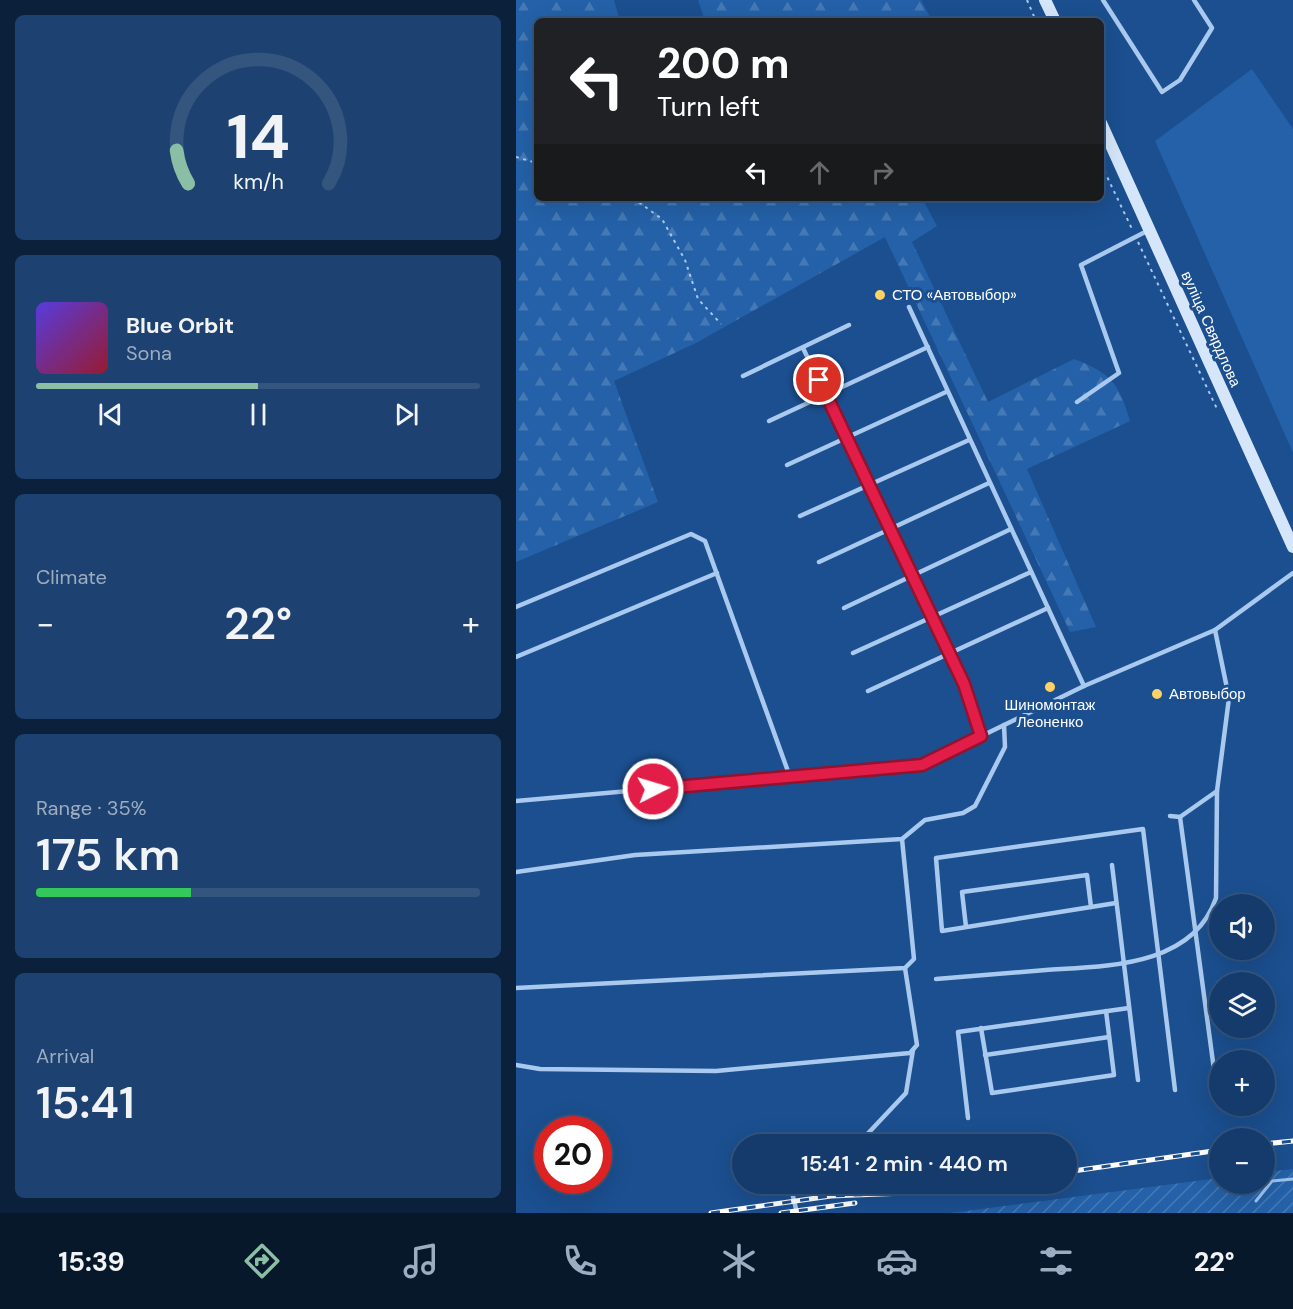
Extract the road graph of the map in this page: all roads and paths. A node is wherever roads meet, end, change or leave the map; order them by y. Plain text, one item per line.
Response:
1 (1027, 0) edge
2 (1045, 0) edge
3 (1103, 0) edge
4 (1194, 0) edge
5 (1035, 18) edge
6 (1054, 18) edge
7 (1104, 130) edge
8 (516, 157) edge
9 (534, 163) edge
10 (1104, 170) edge
11 (637, 201) edge
12 (1149, 230) junction
13 (1136, 237) junction
14 (909, 307) dead end
15 (721, 324) dead end
16 (849, 325) dead end
17 (928, 347) junction
18 (803, 348) junction
19 (743, 376) dead end
20 (946, 392) junction
21 (827, 395) junction
22 (1077, 402) dead end
23 (1221, 417) dead end
24 (769, 421) dead end
25 (847, 438) junction
26 (969, 440) junction
27 (788, 465) dead end
28 (989, 483) junction
29 (869, 484) junction
30 (800, 516) dead end
31 (890, 529) junction
32 (1011, 529) junction
33 (1293, 547) edge
34 (819, 562) dead end
35 (1031, 572) junction
36 (717, 573) junction
37 (1293, 573) edge
38 (913, 576) junction
39 (516, 608) edge
40 (844, 608) dead end
41 (1048, 608) junction
42 (933, 617) junction
43 (1215, 630) junction
44 (852, 653) dead end
45 (950, 653) junction
46 (516, 657) edge
47 (1084, 686) junction
48 (868, 691) dead end
49 (1004, 725) junction
50 (981, 736) junction
51 (790, 777) junction
52 (1217, 791) junction
53 (516, 801) edge
54 (1170, 816) dead end
55 (1180, 817) junction
56 (902, 839) junction
57 (1112, 865) dead end
58 (516, 872) edge
59 (1116, 903) junction
60 (1091, 907) junction
61 (966, 927) junction
62 (1196, 933) junction
63 (1159, 954) junction
64 (1124, 964) junction
65 (905, 968) junction
66 (936, 979) dead end
67 (516, 988) edge
68 (1129, 1008) junction
69 (1106, 1011) junction
70 (981, 1029) junction
71 (1109, 1037) junction
72 (913, 1049) junction
73 (1211, 1050) edge
74 (985, 1055) junction
75 (516, 1065) edge
76 (1138, 1080) dead end
77 (1175, 1090) dead end
78 (968, 1118) dead end
79 (867, 1134) edge
80 (792, 1194) edge
81 (797, 1213) edge

1 - 5 path
2 - 6 main road
3 - 4 lane
7 - 12 main road, вуліца Свярдлова
8 - 9 path
10 - 13 path
11 - 15 path
12 - 13 lane
12 - 33 main road, вуліца Свярдлова
13 - 22 lane
13 - 23 path
14 - 17 lane
16 - 18 lane
17 - 20 lane
17 - 21 lane
18 - 19 lane
18 - 21 lane
20 - 25 lane
20 - 26 lane
21 - 24 lane
21 - 25 lane
25 - 27 lane
25 - 29 lane
26 - 28 lane
26 - 29 lane
28 - 31 lane
28 - 32 lane
29 - 30 lane
29 - 31 lane
31 - 34 lane
31 - 38 lane
32 - 35 lane
32 - 38 lane
35 - 41 lane
35 - 42 lane
36 - 39 lane
36 - 46 lane
36 - 51 lane
37 - 43 lane
38 - 40 lane
38 - 42 lane
41 - 45 lane
41 - 47 lane
42 - 44 lane
42 - 45 lane
43 - 47 lane
43 - 52 lane
45 - 48 lane
45 - 50 lane
47 - 49 lane
49 - 50 lane
49 - 56 lane
50 - 51 lane
51 - 53 lane
52 - 55 lane
52 - 62 lane
54 - 55 lane
55 - 62 lane
56 - 58 lane
56 - 65 lane
57 - 59 lane
59 - 60 lane
59 - 64 lane
60 - 61 lane
60 - 61 lane
61 - 63 lane
62 - 63 lane
62 - 73 lane
63 - 64 lane
63 - 77 lane
64 - 66 lane
64 - 68 lane
65 - 67 lane
65 - 72 lane
68 - 69 lane
68 - 76 lane
69 - 70 lane
69 - 71 lane
70 - 74 lane
70 - 78 lane
71 - 74 lane
71 - 74 lane
72 - 75 lane
72 - 79 lane
80 - 81 lane

